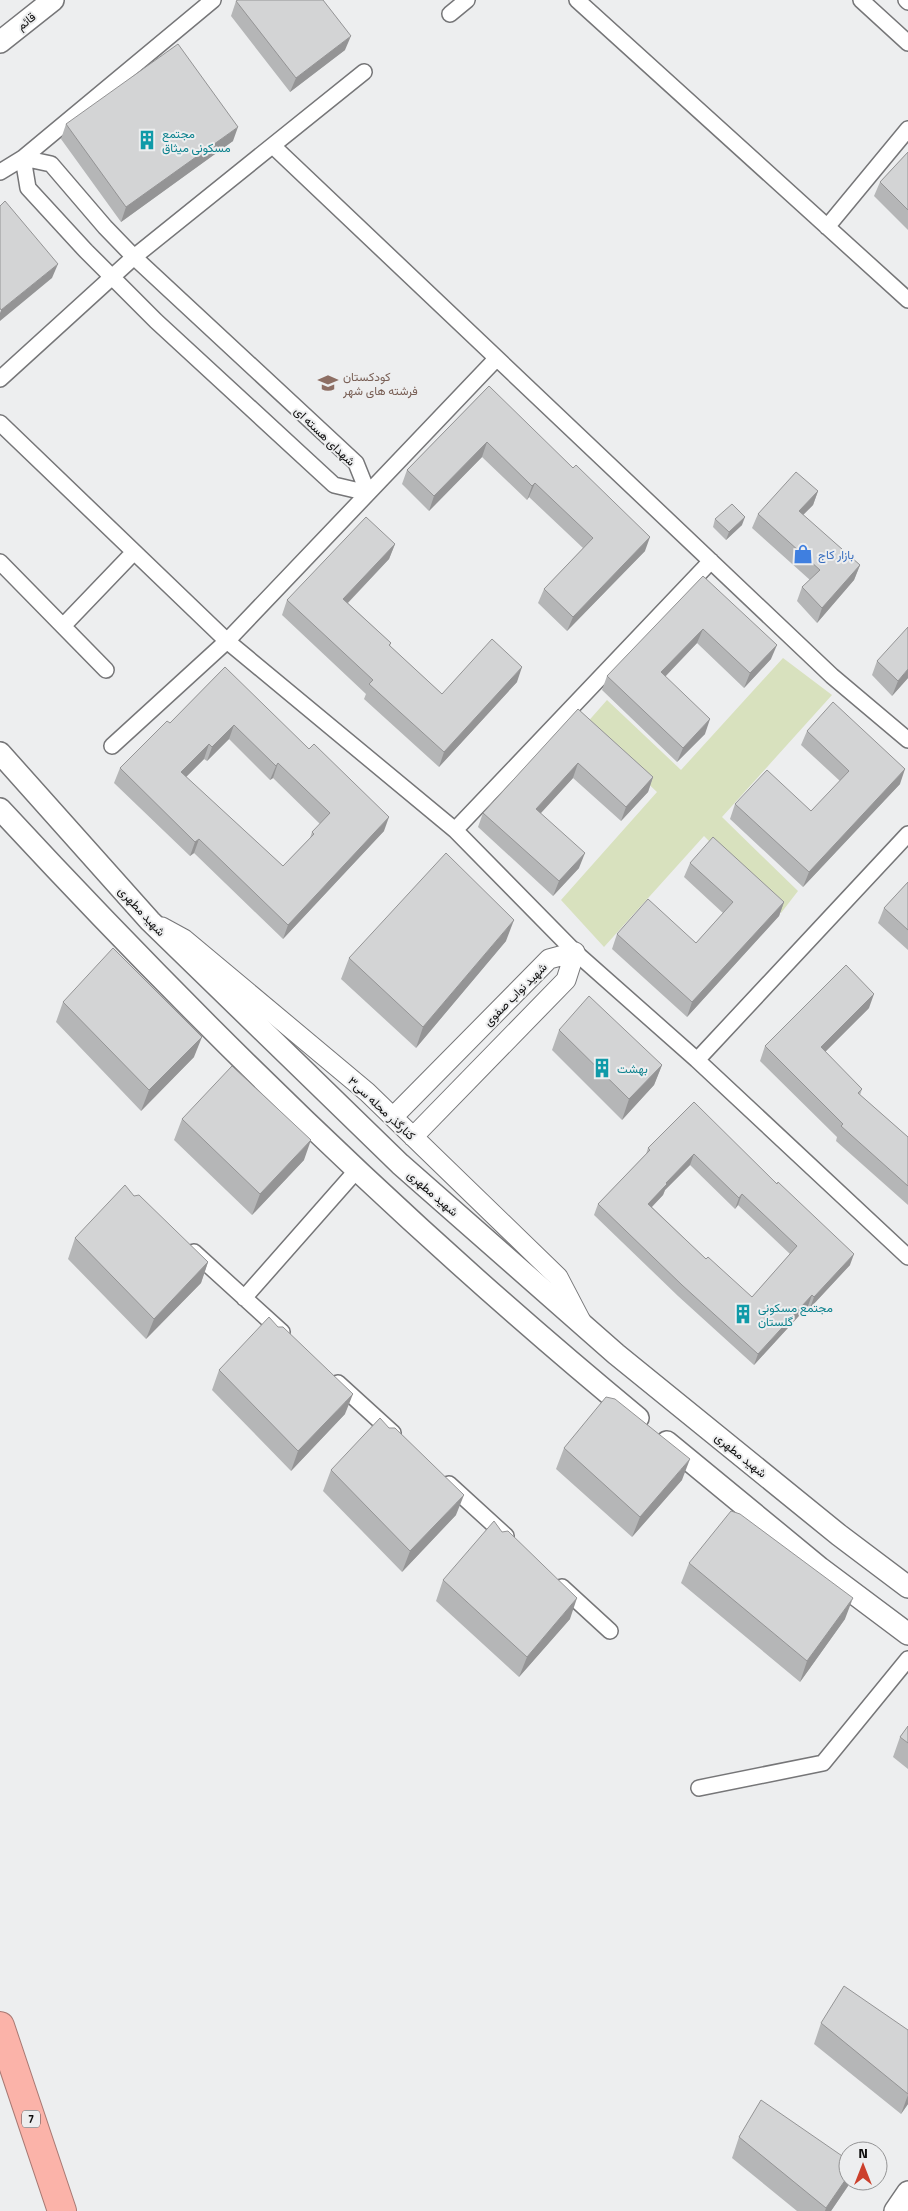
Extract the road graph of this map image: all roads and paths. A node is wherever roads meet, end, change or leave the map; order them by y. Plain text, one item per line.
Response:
1 (53, 0) edge
2 (213, 0) edge
3 (467, 0) edge
4 (577, 0) edge
5 (861, 0) edge
6 (450, 14) dead end
7 (0, 42) edge
8 (908, 43) edge
9 (364, 72) dead end
10 (908, 129) edge
11 (273, 146) junction
12 (23, 158) junction
13 (0, 172) edge
14 (827, 227) junction
15 (134, 257) junction
16 (112, 276) junction
17 (908, 300) edge
18 (496, 359) junction
19 (0, 379) edge
20 (0, 424) edge
21 (368, 493) junction
22 (134, 552) junction
23 (711, 561) junction
24 (0, 562) edge
25 (63, 626) junction
26 (227, 641) junction
27 (106, 670) dead end
28 (908, 740) edge
29 (112, 746) dead end
30 (0, 752) edge
31 (0, 810) edge
32 (455, 830) junction
33 (908, 834) edge
34 (150, 920) junction
35 (575, 952) junction
36 (697, 1060) junction
37 (422, 1088) junction
38 (439, 1110) junction
39 (393, 1117) junction
40 (413, 1137) junction
41 (356, 1171) junction
42 (185, 1244) edge
43 (908, 1257) edge
44 (244, 1298) junction
45 (583, 1325) junction
46 (296, 1344) edge
47 (325, 1371) edge
48 (405, 1444) edge
49 (435, 1471) edge
50 (515, 1544) edge
51 (552, 1578) edge
52 (908, 1588) edge
53 (610, 1631) dead end
54 (908, 1634) edge
55 (908, 1659) edge
56 (699, 1788) dead end
57 (0, 2026) edge
58 (908, 2192) edge
59 (62, 2211) edge
60 (895, 2211) edge

1 - 7 main road, قائم
2 - 12 street
3 - 6 street
4 - 14 street
5 - 8 street
9 - 11 street
10 - 14 street
11 - 15 street
11 - 18 street
12 - 13 street
12 - 15 street, شهدای هسته ای
12 - 16 street
14 - 17 street
15 - 16 street
15 - 21 street, شهدای هسته ای
16 - 19 street
16 - 21 street
18 - 21 street
18 - 23 street
20 - 22 street
21 - 26 street
22 - 25 street
22 - 26 street
23 - 28 street
23 - 32 street
24 - 25 street
25 - 27 street
26 - 29 street
26 - 32 street
30 - 34 main road, شهید مطهری
31 - 41 main road
32 - 35 street
33 - 36 street
34 - 39 street, کنارگذر محله سی۳
34 - 45 main road, شهید مطهری
35 - 36 street
35 - 37 street, شهید نواب صفوی
35 - 38 street
36 - 43 street
37 - 38 street
37 - 39 street, شهید نواب صفوی
38 - 40 street
39 - 40 street, کنارگذر محله سی۳
40 - 45 street, کنارگذر محله سی۳
41 - 44 street
41 - 54 main road
42 - 44 street
44 - 46 street
45 - 52 main road, شهید مطهری
47 - 48 street
49 - 50 street
51 - 53 street
55 - 56 street
57 - 59 highway, 7
58 - 60 main road

